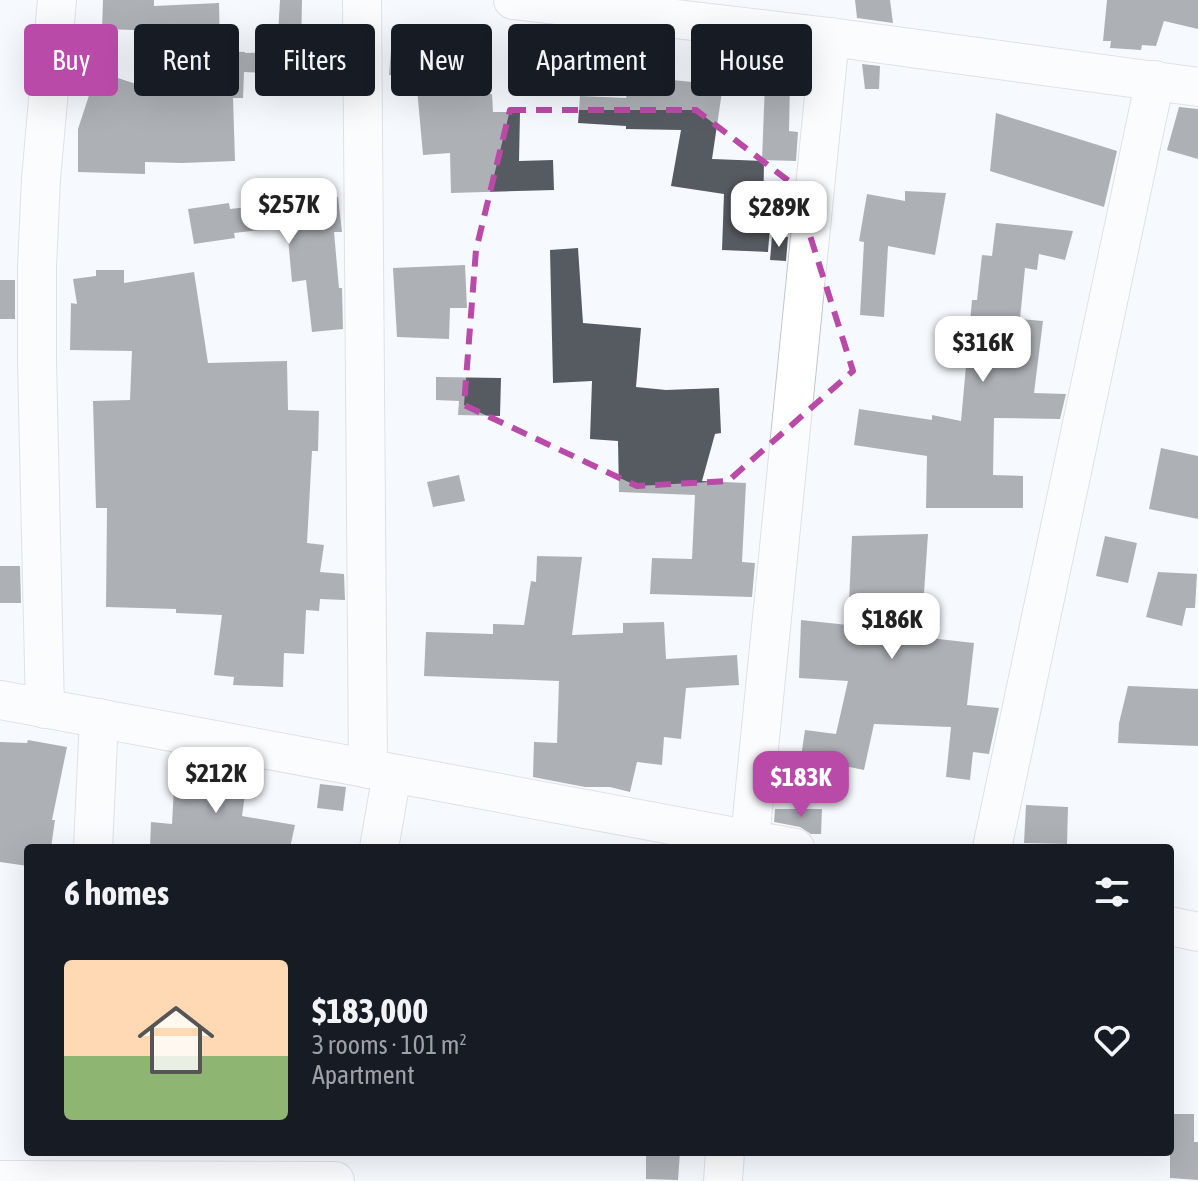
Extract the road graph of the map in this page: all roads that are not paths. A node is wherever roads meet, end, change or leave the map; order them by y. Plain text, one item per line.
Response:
1 (57, 0) edge
2 (362, 0) edge
3 (513, 0) edge
4 (830, 37) junction
5 (1155, 80) junction
6 (1198, 87) edge
7 (0, 700) edge
8 (45, 709) junction
9 (99, 718) junction
10 (380, 771) junction
11 (750, 843) edge
12 (93, 844) edge
13 (379, 844) edge
14 (993, 844) edge
15 (1174, 927) edge
16 (1198, 932) edge
17 (322, 1156) edge
18 (725, 1156) edge
19 (77, 1171) edge
20 (0, 1180) edge
21 (318, 1180) edge
22 (335, 1181) edge
23 (723, 1181) edge

1 - 8 street
2 - 10 street
3 - 4 street
4 - 5 street
4 - 11 street
5 - 6 street
5 - 14 street
7 - 8 street
8 - 9 street
9 - 10 street
9 - 12 street
10 - 11 street
10 - 13 street
15 - 16 street
17 - 21 street
18 - 23 street
19 - 20 street
19 - 21 street
21 - 22 street

